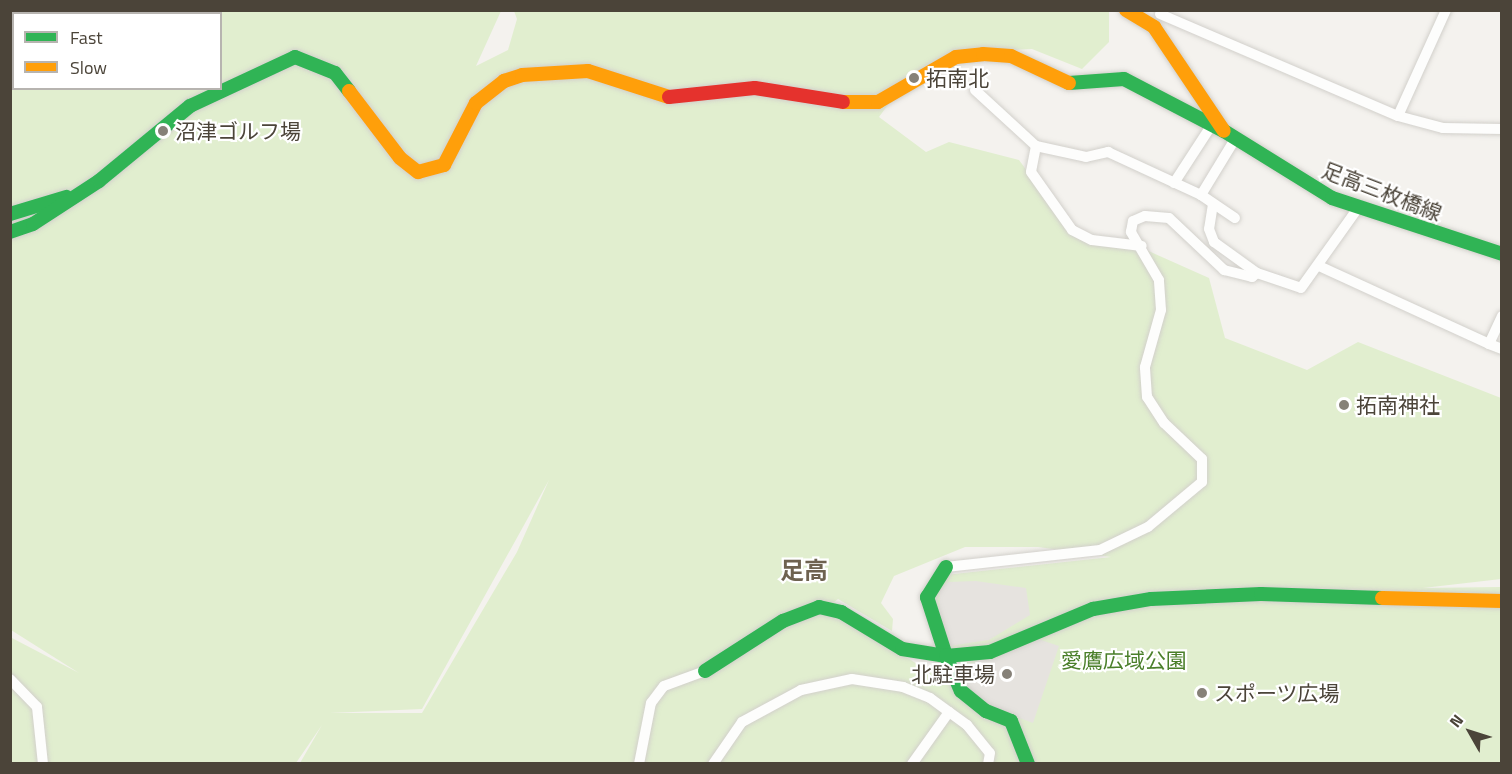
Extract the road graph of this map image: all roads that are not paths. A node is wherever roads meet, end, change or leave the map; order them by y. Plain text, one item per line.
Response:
1 (1126, 10) edge
2 (1446, 10) edge
3 (1158, 17) edge
4 (975, 90) dead end
5 (1398, 116) junction
6 (1211, 126) junction
7 (1502, 129) edge
8 (1230, 135) junction
9 (1036, 146) junction
10 (1174, 183) junction
11 (81, 193) junction
12 (1201, 195) junction
13 (1213, 204) junction
14 (1358, 208) junction
15 (10, 214) edge
16 (1235, 218) dead end
17 (10, 232) edge
18 (1142, 247) junction
19 (1502, 254) edge
20 (1319, 266) junction
21 (1257, 273) junction
22 (1502, 316) edge
23 (1489, 344) junction
24 (1502, 349) edge
25 (946, 567) joint
26 (1502, 601) edge
27 (946, 656) junction
28 (705, 671) joint
29 (10, 679) edge
30 (949, 712) junction
31 (43, 764) edge
32 (639, 764) edge
33 (713, 764) edge
34 (912, 764) edge
35 (988, 764) edge
36 (1028, 764) edge

1 - 3 street
2 - 5 street
3 - 5 street
3 - 8 street
4 - 9 street
5 - 7 street
6 - 8 street
6 - 10 street
6 - 11 street
8 - 12 street
8 - 14 street, 足高三枚橋線
9 - 10 street
9 - 18 street
10 - 12 street
11 - 15 street
11 - 17 street
12 - 13 street
13 - 16 street
13 - 21 street
14 - 19 street, 足高三枚橋線
14 - 20 street
18 - 21 street
18 - 25 street
20 - 21 street
20 - 23 street
22 - 23 street
23 - 24 street
25 - 27 street
26 - 27 street
27 - 28 street
27 - 36 street
28 - 32 street
29 - 31 street
30 - 33 street
30 - 34 street
30 - 35 street

